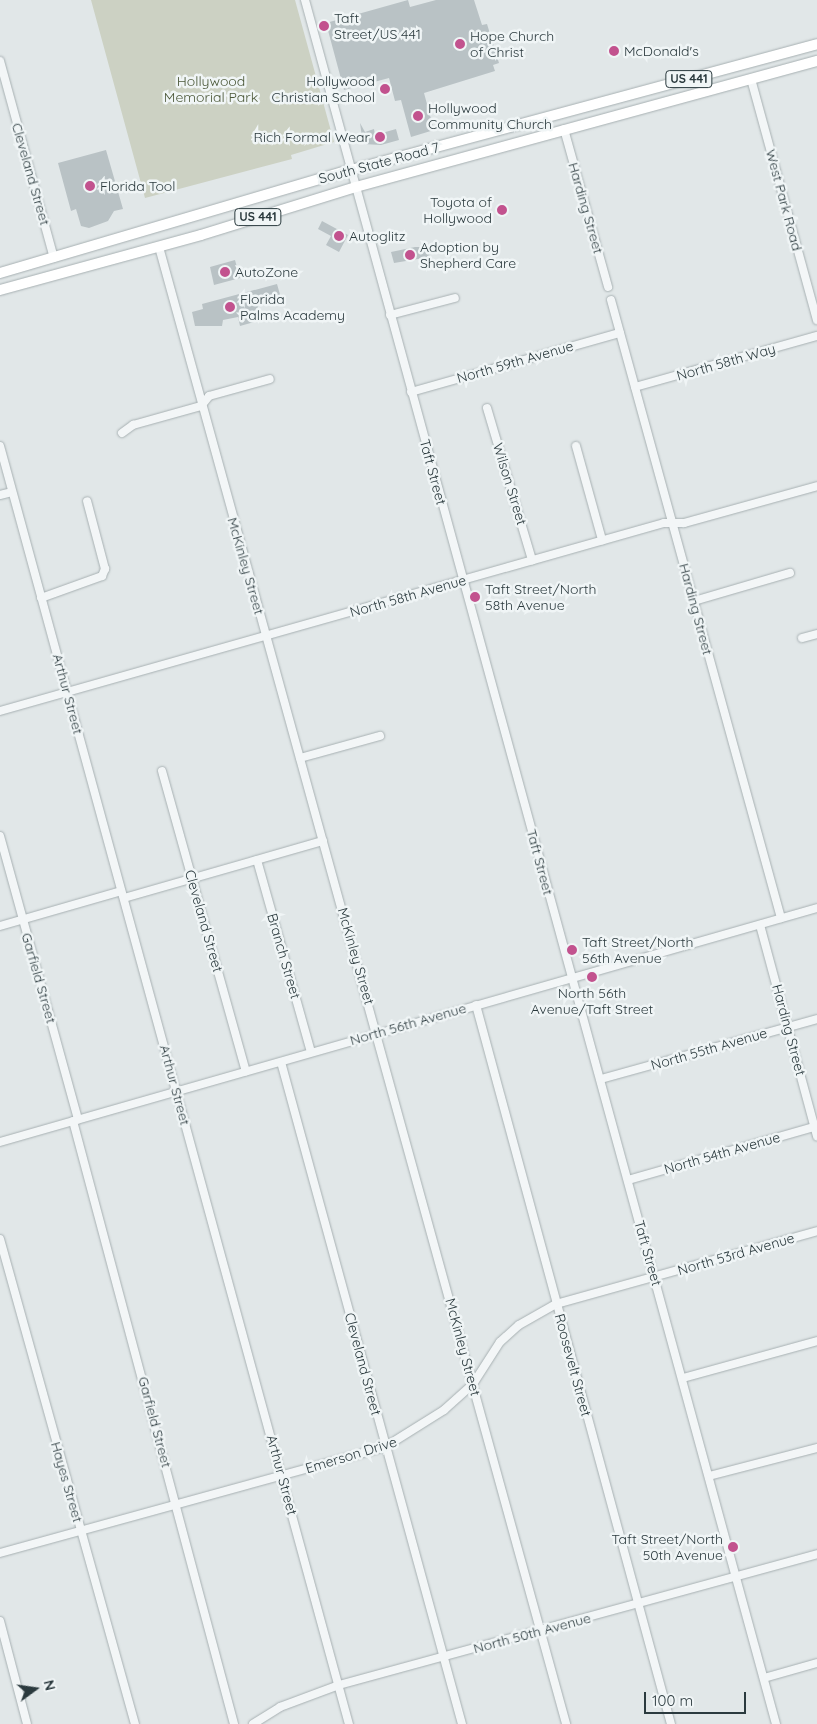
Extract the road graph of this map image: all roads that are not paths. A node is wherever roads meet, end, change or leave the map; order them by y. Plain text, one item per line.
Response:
1 (305, 0) edge
2 (817, 44) edge
3 (765, 58) junction
4 (817, 61) edge
5 (0, 64) edge
6 (711, 74) junction
7 (751, 79) junction
8 (698, 93) junction
9 (575, 110) junction
10 (539, 120) junction
11 (564, 129) junction
12 (530, 139) junction
13 (351, 170) junction
14 (356, 187) junction
15 (172, 224) junction
16 (159, 246) junction
17 (54, 258) junction
18 (0, 273) edge
19 (41, 278) junction
20 (608, 286) dead end
21 (0, 290) edge
22 (455, 298) dead end
23 (611, 300) dead end
24 (390, 315) junction
25 (817, 320) edge
26 (620, 333) junction
27 (817, 336) edge
28 (270, 379) dead end
29 (635, 387) junction
30 (411, 392) junction
31 (201, 406) junction
32 (487, 408) dead end
33 (122, 433) dead end
34 (0, 446) edge
35 (576, 446) dead end
36 (817, 486) edge
37 (12, 492) junction
38 (0, 495) edge
39 (87, 502) dead end
40 (672, 523) junction
41 (602, 540) junction
42 (532, 560) junction
43 (790, 573) dead end
44 (462, 580) junction
45 (41, 598) junction
46 (694, 601) junction
47 (817, 634) edge
48 (266, 636) junction
49 (802, 638) dead end
50 (67, 692) junction
51 (0, 711) edge
52 (380, 736) dead end
53 (300, 758) junction
54 (162, 771) dead end
55 (0, 836) edge
56 (323, 841) junction
57 (257, 860) junction
58 (192, 879) junction
59 (123, 895) junction
60 (817, 908) edge
61 (781, 918) junction
62 (22, 919) junction
63 (760, 925) junction
64 (0, 926) edge
65 (572, 979) junction
66 (476, 1005) junction
67 (817, 1018) edge
68 (788, 1026) junction
69 (379, 1034) junction
70 (310, 1052) junction
71 (281, 1062) junction
72 (246, 1071) junction
73 (601, 1079) junction
74 (177, 1091) junction
75 (76, 1120) junction
76 (816, 1126) edge
77 (817, 1136) edge
78 (0, 1142) edge
79 (628, 1180) junction
80 (817, 1232) edge
81 (0, 1239) edge
82 (655, 1277) junction
83 (556, 1304) junction
84 (817, 1341) edge
85 (683, 1378) junction
86 (473, 1384) junction
87 (385, 1447) junction
88 (817, 1448) edge
89 (282, 1476) junction
90 (709, 1476) junction
91 (177, 1504) junction
92 (81, 1531) junction
93 (0, 1553) edge
94 (817, 1554) edge
95 (736, 1576) junction
96 (638, 1603) junction
97 (0, 1621) edge
98 (541, 1631) junction
99 (444, 1656) junction
100 (817, 1663) edge
101 (764, 1678) junction
102 (339, 1685) junction
103 (27, 1724) edge
104 (135, 1724) edge
105 (234, 1724) edge
106 (253, 1724) edge
107 (349, 1724) edge
108 (462, 1724) edge
109 (566, 1724) edge
110 (671, 1724) edge
111 (776, 1724) edge

1 - 13 street, Taft Street
2 - 3 main road, South State Road 7 / US 441
3 - 6 main road, South State Road 7 / US 441
3 - 7 main road
4 - 7 main road, South State Road 7 / US 441
5 - 17 street, Cleveland Street
6 - 8 main road
6 - 9 main road, South State Road 7 / US 441
7 - 8 main road, South State Road 7 / US 441
7 - 25 street, West Park Road
8 - 11 main road, South State Road 7 / US 441
9 - 10 main road, South State Road 7 / US 441
9 - 11 main road
10 - 12 main road
10 - 13 main road, South State Road 7 / US 441
11 - 12 main road, South State Road 7 / US 441
11 - 20 street, Harding Street
12 - 14 main road, South State Road 7 / US 441
13 - 14 street, Taft Street
13 - 15 main road, South State Road 7 / US 441
14 - 16 main road, South State Road 7 / US 441
14 - 24 street, Taft Street
15 - 16 main road
15 - 17 main road, South State Road 7 / US 441
16 - 19 main road, South State Road 7 / US 441
16 - 31 street, McKinley Street
17 - 18 main road, South State Road 7 / US 441
17 - 19 main road
19 - 21 main road, South State Road 7 / US 441
22 - 24 street
23 - 26 street, Harding Street
24 - 30 street, Taft Street
26 - 29 street, Harding Street
26 - 30 street, North 59th Avenue
27 - 29 street, North 58th Way
28 - 31 street
29 - 40 street, Harding Street
30 - 44 street, Taft Street
31 - 33 street
31 - 48 street, McKinley Street
32 - 42 street, Wilson Street
34 - 37 street, Arthur Street
35 - 41 street
36 - 40 street, North 58th Avenue
37 - 38 street
37 - 45 street, Arthur Street
39 - 45 street
40 - 41 street, North 58th Avenue
40 - 46 street, Harding Street
41 - 42 street, North 58th Avenue
42 - 44 street, North 58th Avenue
43 - 46 street
44 - 48 street, North 58th Avenue
44 - 65 street, Taft Street
45 - 50 street, Arthur Street
46 - 61 street, Harding Street
47 - 49 street
48 - 50 street, North 58th Avenue
48 - 53 street, McKinley Street
50 - 51 street, North 58th Avenue
50 - 59 street, Arthur Street
52 - 53 street
53 - 56 street, McKinley Street
54 - 58 street, Cleveland Street
55 - 62 street, Garfield Street
56 - 57 street
56 - 69 street, McKinley Street
57 - 58 street
57 - 70 street, Branch Street
58 - 59 street
58 - 72 street, Cleveland Street
59 - 62 street
59 - 74 street, Arthur Street
60 - 61 street, North 56th Avenue
61 - 63 street, North 56th Avenue
62 - 64 street
62 - 75 street, Garfield Street
63 - 65 street, North 56th Avenue
63 - 68 street, Harding Street
65 - 66 street, North 56th Avenue
65 - 73 street, Taft Street
66 - 69 street, North 56th Avenue
66 - 83 street, Roosevelt Street
67 - 68 street, North 55th Avenue
68 - 73 street, North 55th Avenue
68 - 76 street, Harding Street
69 - 70 street, North 56th Avenue
69 - 86 street, McKinley Street
70 - 71 street, North 56th Avenue
71 - 72 street, North 56th Avenue
71 - 87 street, Cleveland Street
72 - 74 street, North 56th Avenue
73 - 79 street, Taft Street
74 - 75 street, North 56th Avenue
74 - 89 street, Arthur Street
75 - 78 street, North 56th Avenue
75 - 91 street, Garfield Street
76 - 77 street, Harding Street
76 - 79 street, North 54th Avenue
79 - 82 street, Taft Street
80 - 82 street, North 53rd Avenue
81 - 92 street, Hayes Street
82 - 83 street, Emerson Drive
82 - 85 street, Taft Street
83 - 86 street, Emerson Drive
83 - 96 street, Roosevelt Street
84 - 85 street
85 - 90 street, Taft Street
86 - 87 street, Emerson Drive
86 - 98 street, McKinley Street
87 - 89 street, Emerson Drive
87 - 99 street, Cleveland Street
88 - 90 street
89 - 91 street, Emerson Drive
89 - 102 street, Arthur Street
90 - 95 street, Taft Street
91 - 92 street, Emerson Drive
91 - 105 street, Garfield Street
92 - 93 street, Emerson Drive
92 - 104 street, Hayes Street
94 - 95 street, North 50th Avenue
95 - 96 street, North 50th Avenue
95 - 101 street, Taft Street
96 - 98 street, North 50th Avenue
96 - 110 street, Roosevelt Street
97 - 103 street
98 - 99 street, North 50th Avenue
98 - 109 street, McKinley Street
99 - 102 street, North 50th Avenue
99 - 108 street, Cleveland Street
100 - 101 street
101 - 111 street, Taft Street
102 - 106 street, North 50th Avenue
102 - 107 street, Arthur Street

